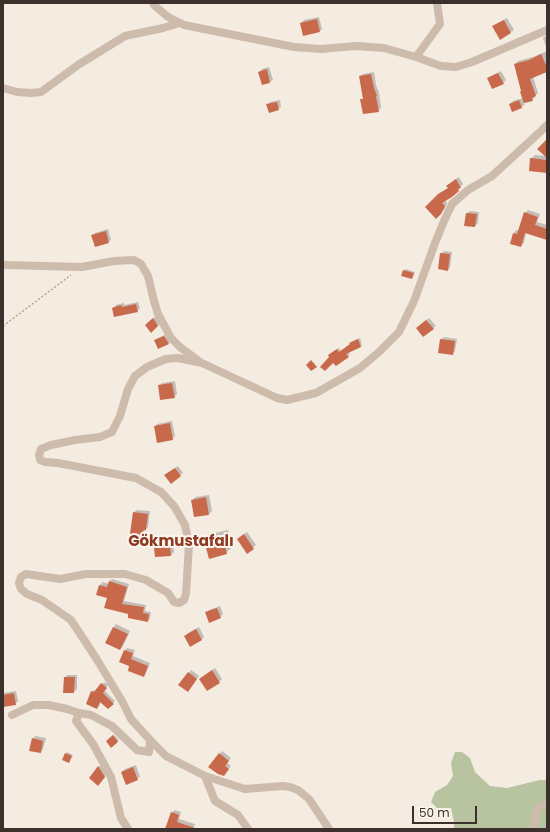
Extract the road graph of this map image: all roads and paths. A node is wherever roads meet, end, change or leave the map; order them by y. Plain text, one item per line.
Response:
1 (153, 3) edge
2 (437, 3) edge
3 (180, 23) junction
4 (547, 30) edge
5 (416, 57) junction
6 (3, 88) edge
7 (547, 125) edge
8 (3, 265) edge
9 (82, 266) junction
10 (3, 326) edge
11 (202, 364) junction
12 (79, 713) junction
13 (12, 715) dead end
14 (150, 740) junction
15 (205, 776) junction
16 (547, 803) edge
17 (128, 829) edge
18 (248, 829) edge
19 (329, 829) edge
20 (533, 829) edge

1 - 3 street
2 - 5 street
3 - 5 street
3 - 6 street
4 - 5 street
7 - 11 street
8 - 9 street
9 - 10 path
9 - 11 street
11 - 14 street
12 - 13 street
12 - 14 street
12 - 17 street
14 - 15 street
15 - 18 street
15 - 19 street
16 - 20 street

